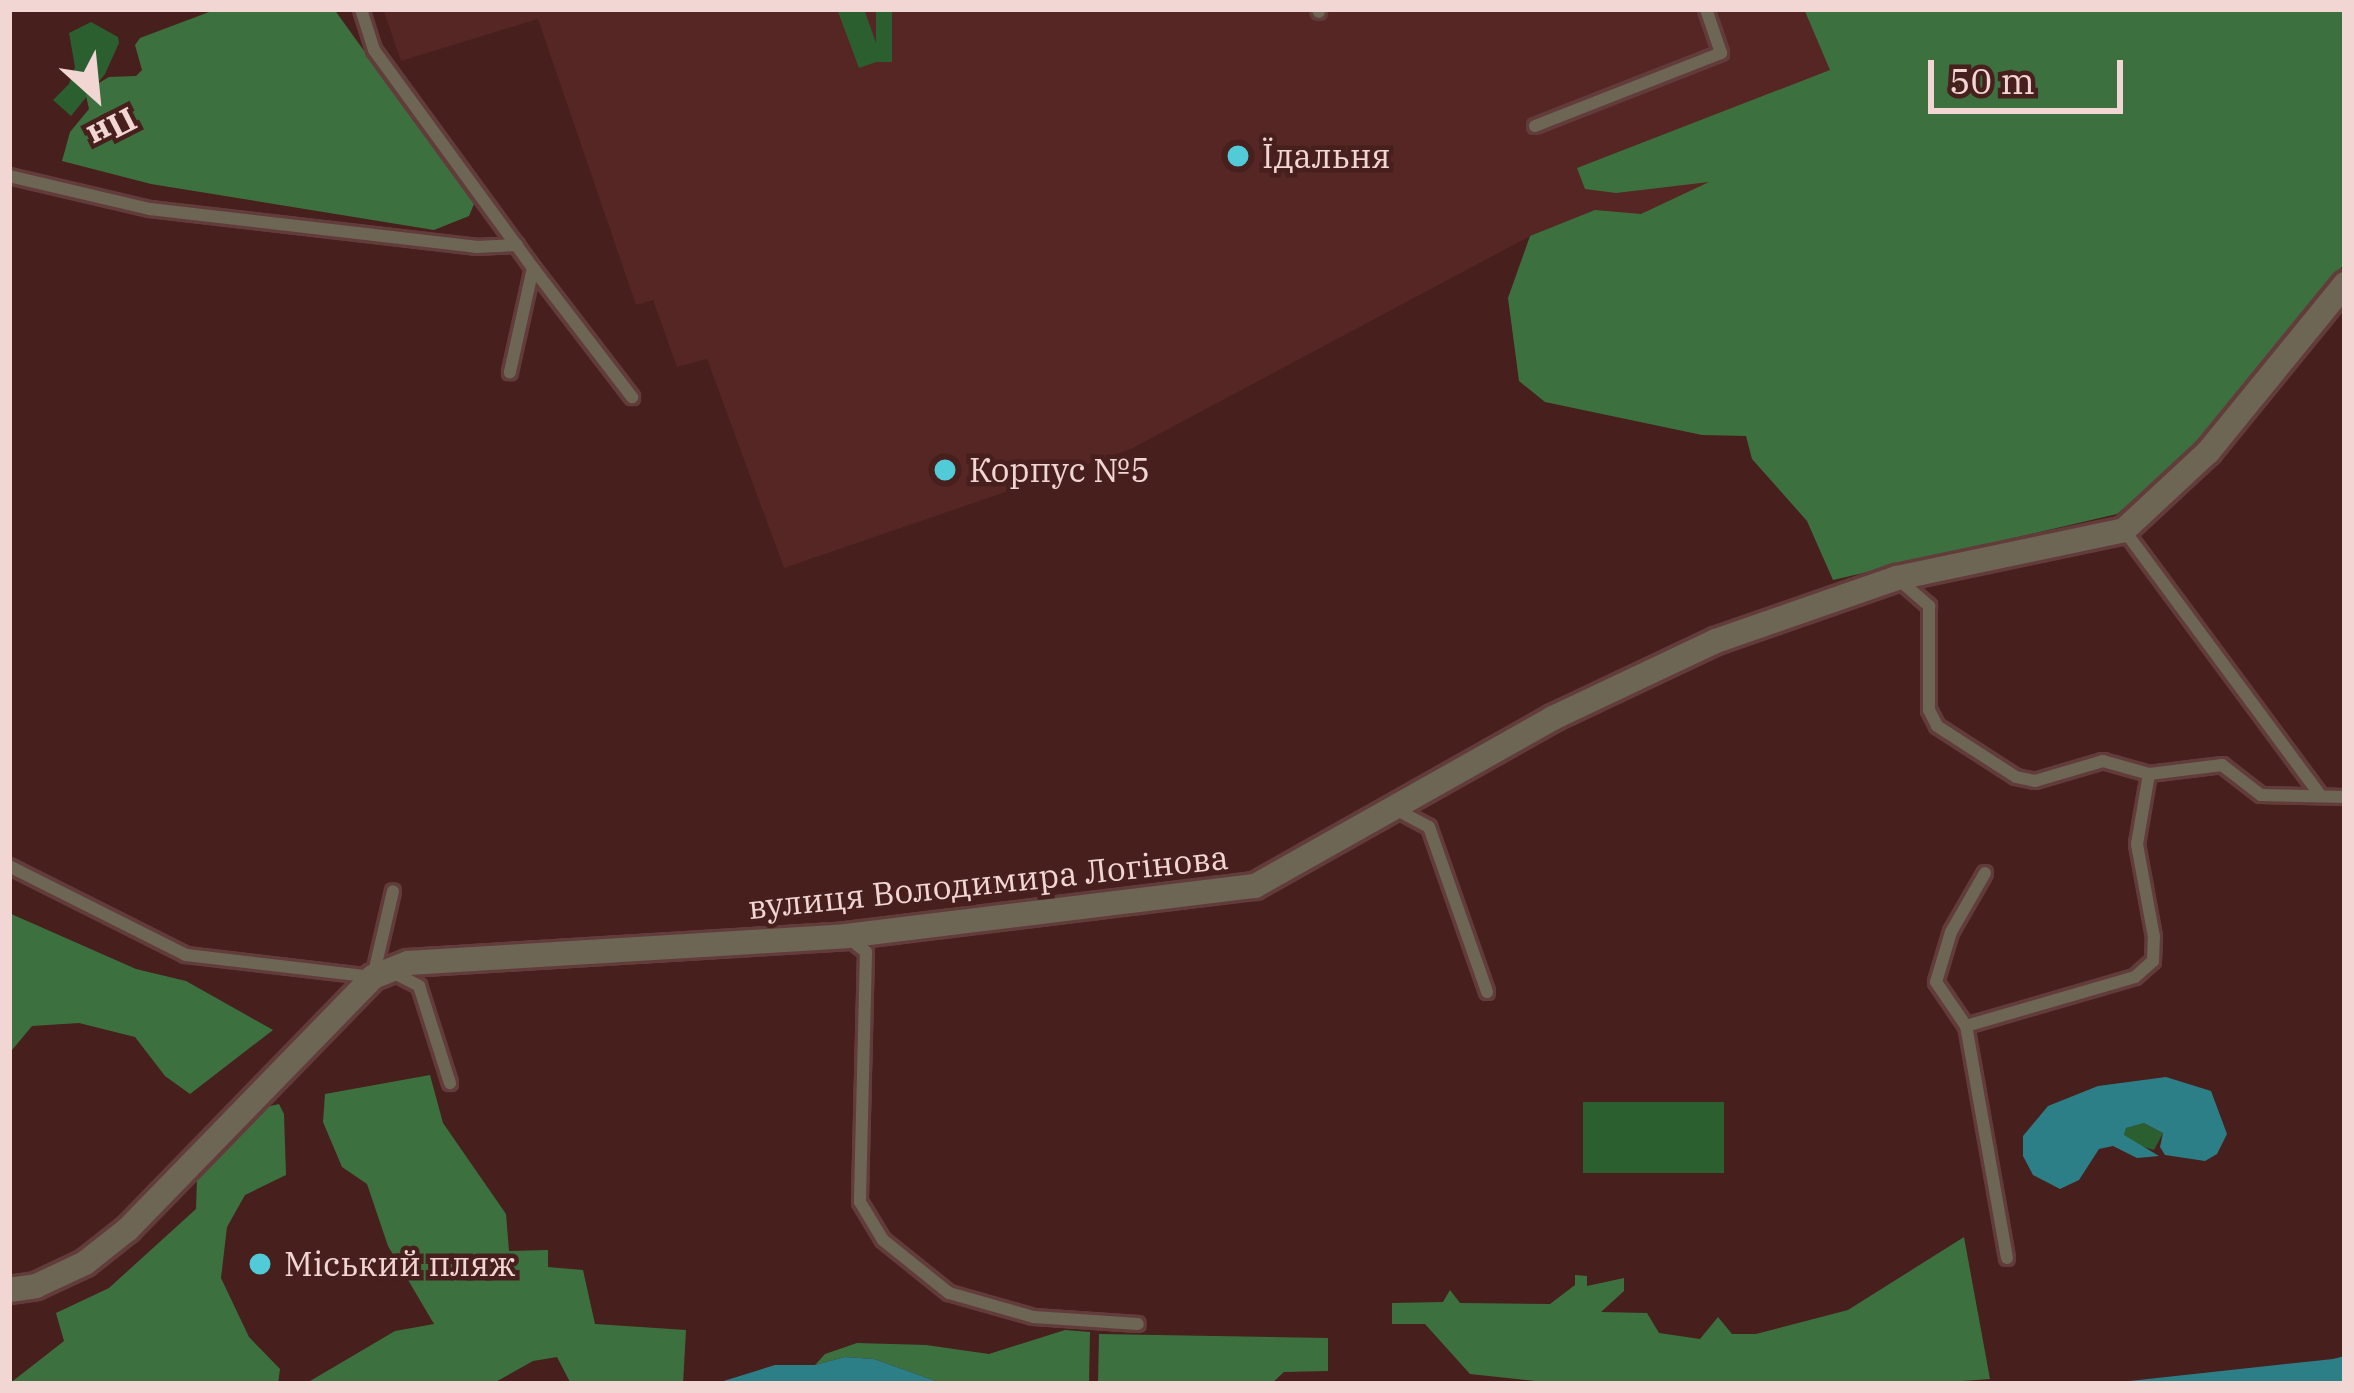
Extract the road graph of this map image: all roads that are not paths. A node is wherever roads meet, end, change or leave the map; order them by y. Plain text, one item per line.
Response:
1 (361, 9) edge
2 (1706, 9) edge
3 (1535, 126) dead end
4 (9, 176) edge
5 (517, 245) junction
6 (533, 268) junction
7 (2345, 284) edge
8 (510, 372) dead end
9 (632, 397) dead end
10 (2124, 530) junction
11 (1897, 578) junction
12 (2149, 774) junction
13 (2320, 795) junction
14 (2345, 797) edge
15 (1397, 810) junction
16 (9, 866) edge
17 (1985, 873) dead end
18 (393, 891) dead end
19 (846, 936) junction
20 (381, 974) junction
21 (1487, 992) dead end
22 (1966, 1026) junction
23 (450, 1083) dead end
24 (2007, 1258) dead end
25 (9, 1290) edge
26 (1138, 1324) dead end

1 - 5 lane
2 - 3 lane
4 - 5 lane
5 - 6 lane
6 - 8 lane
6 - 9 lane
7 - 10 street
10 - 11 street, вулиця Володимира Логінова
10 - 13 lane
11 - 12 lane
11 - 15 street, вулиця Володимира Логінова
12 - 13 lane
12 - 22 lane
13 - 14 lane
15 - 19 street, вулиця Володимира Логінова
15 - 21 lane
16 - 20 lane
17 - 22 lane
18 - 20 lane
19 - 20 street, вулиця Володимира Логінова
19 - 26 lane
20 - 23 lane
20 - 25 street
22 - 24 lane

